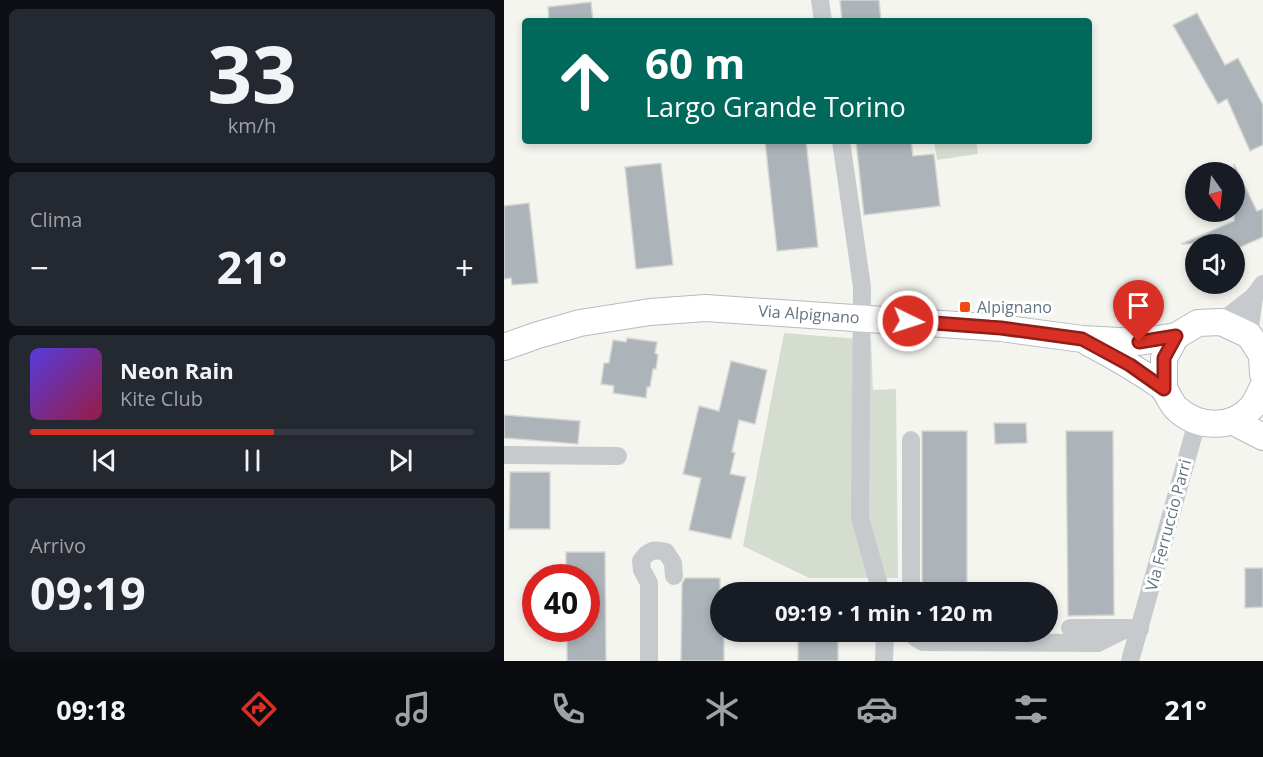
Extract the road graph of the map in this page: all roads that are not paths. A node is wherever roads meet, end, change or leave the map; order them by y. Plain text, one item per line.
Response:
1 (820, 0) edge
2 (823, 18) edge
3 (841, 144) edge
4 (1258, 290) edge
5 (861, 317) junction
6 (1221, 322) junction
7 (538, 334) junction
8 (1249, 335) junction
9 (1176, 336) junction
10 (504, 339) edge
11 (1082, 339) junction
12 (504, 347) edge
13 (1263, 374) edge
14 (1263, 387) edge
15 (1164, 389) junction
16 (1232, 421) junction
17 (1197, 422) junction
18 (1263, 436) edge
19 (911, 440) dead end
20 (504, 455) edge
21 (618, 456) dead end
22 (674, 576) dead end
23 (878, 582) edge
24 (911, 582) edge
25 (1071, 628) dead end
26 (1134, 628) junction
27 (885, 642) edge
28 (923, 642) edge
29 (649, 661) edge
30 (884, 661) edge
31 (1130, 661) edge

1 - 2 street
3 - 5 street
4 - 6 street
4 - 8 street
5 - 7 street, Via Alpignano
5 - 11 street, Via Alpignano
5 - 23 street
6 - 8 street
6 - 9 street, Via Alpignano
7 - 10 street, Via Alpignano
7 - 12 street, Via Alpignano
8 - 13 street
9 - 11 street, Via Alpignano
9 - 15 street
11 - 15 street
14 - 16 street
15 - 17 street
16 - 17 street
16 - 18 street
17 - 26 street, Via Ferruccio Parri
19 - 24 street
20 - 21 street
22 - 29 street
25 - 26 street
26 - 28 street
26 - 31 street, Via Ferruccio Parri
27 - 30 street

